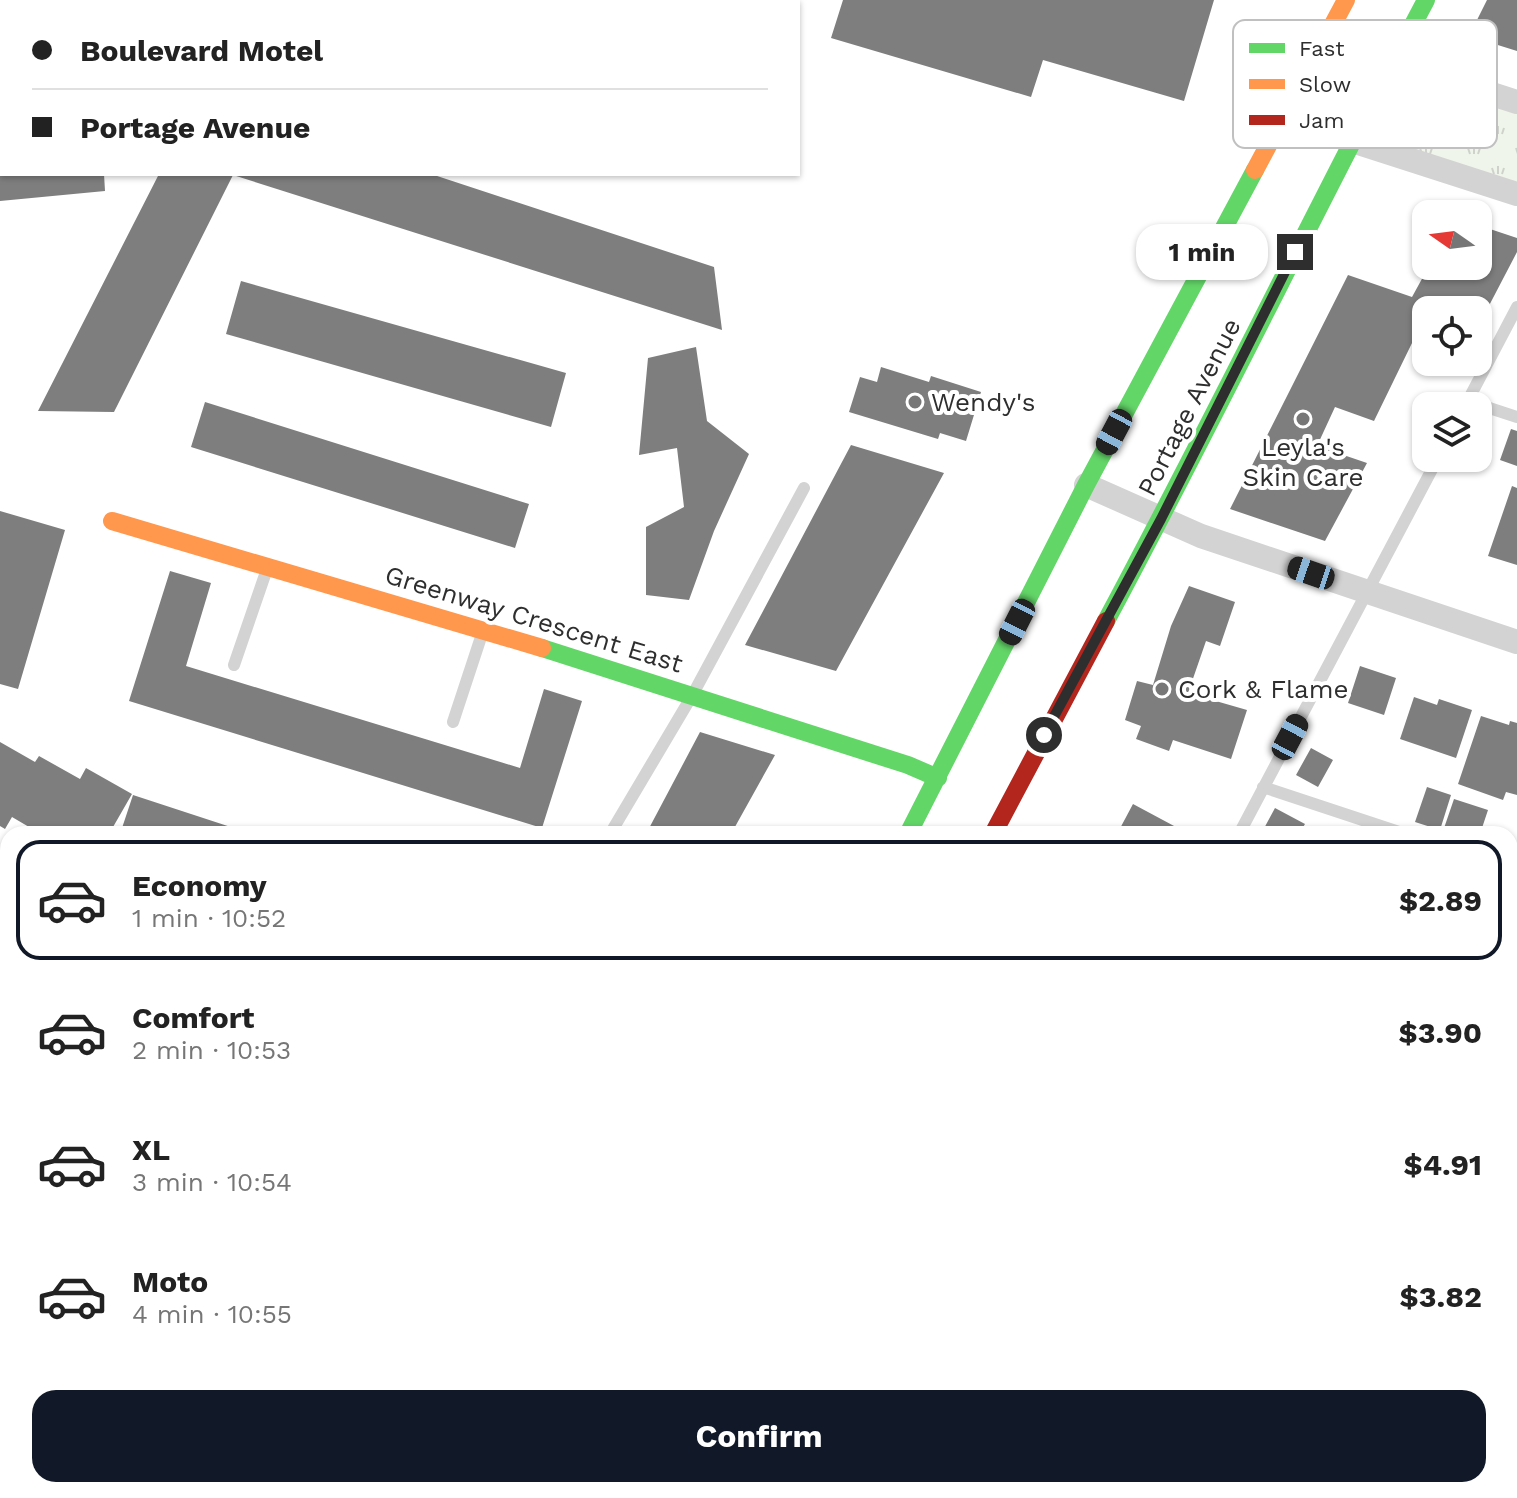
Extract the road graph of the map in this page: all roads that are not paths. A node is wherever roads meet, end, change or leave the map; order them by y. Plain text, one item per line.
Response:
1 (1346, 0) edge
2 (1426, 0) edge
3 (1336, 20) edge
4 (1415, 20) edge
5 (1497, 95) edge
6 (1517, 102) edge
7 (1265, 148) edge
8 (1347, 148) edge
9 (1373, 148) edge
10 (1517, 194) edge
11 (1517, 307) edge
12 (1472, 392) edge
13 (1492, 411) edge
14 (1517, 417) edge
15 (1431, 472) edge
16 (1086, 485) junction
17 (804, 488) dead end
18 (1161, 519) junction
19 (112, 521) dead end
20 (268, 566) junction
21 (1367, 592) junction
22 (483, 630) junction
23 (1517, 642) edge
24 (234, 665) dead end
25 (693, 694) junction
26 (453, 722) dead end
27 (938, 778) junction
28 (1263, 787) junction
29 (615, 826) edge
30 (912, 826) edge
31 (997, 826) edge
32 (1243, 826) edge
33 (1381, 826) edge

1 - 3 main road, Portage Avenue
2 - 4 main road, Portage Avenue
5 - 6 street
7 - 16 main road, Portage Avenue
8 - 18 main road, Portage Avenue
9 - 10 street
11 - 12 lane
13 - 14 lane
15 - 21 lane
16 - 18 street
16 - 27 main road, Portage Avenue
17 - 25 lane
18 - 21 street
18 - 31 main road, Portage Avenue
19 - 20 main road, Greenway Crescent East
20 - 22 main road, Greenway Crescent East
20 - 24 lane
21 - 23 street
21 - 28 lane
22 - 25 main road, Greenway Crescent East
22 - 26 lane
25 - 27 main road, Greenway Crescent East
25 - 29 lane
27 - 30 main road, Portage Avenue
28 - 32 lane
28 - 33 lane

